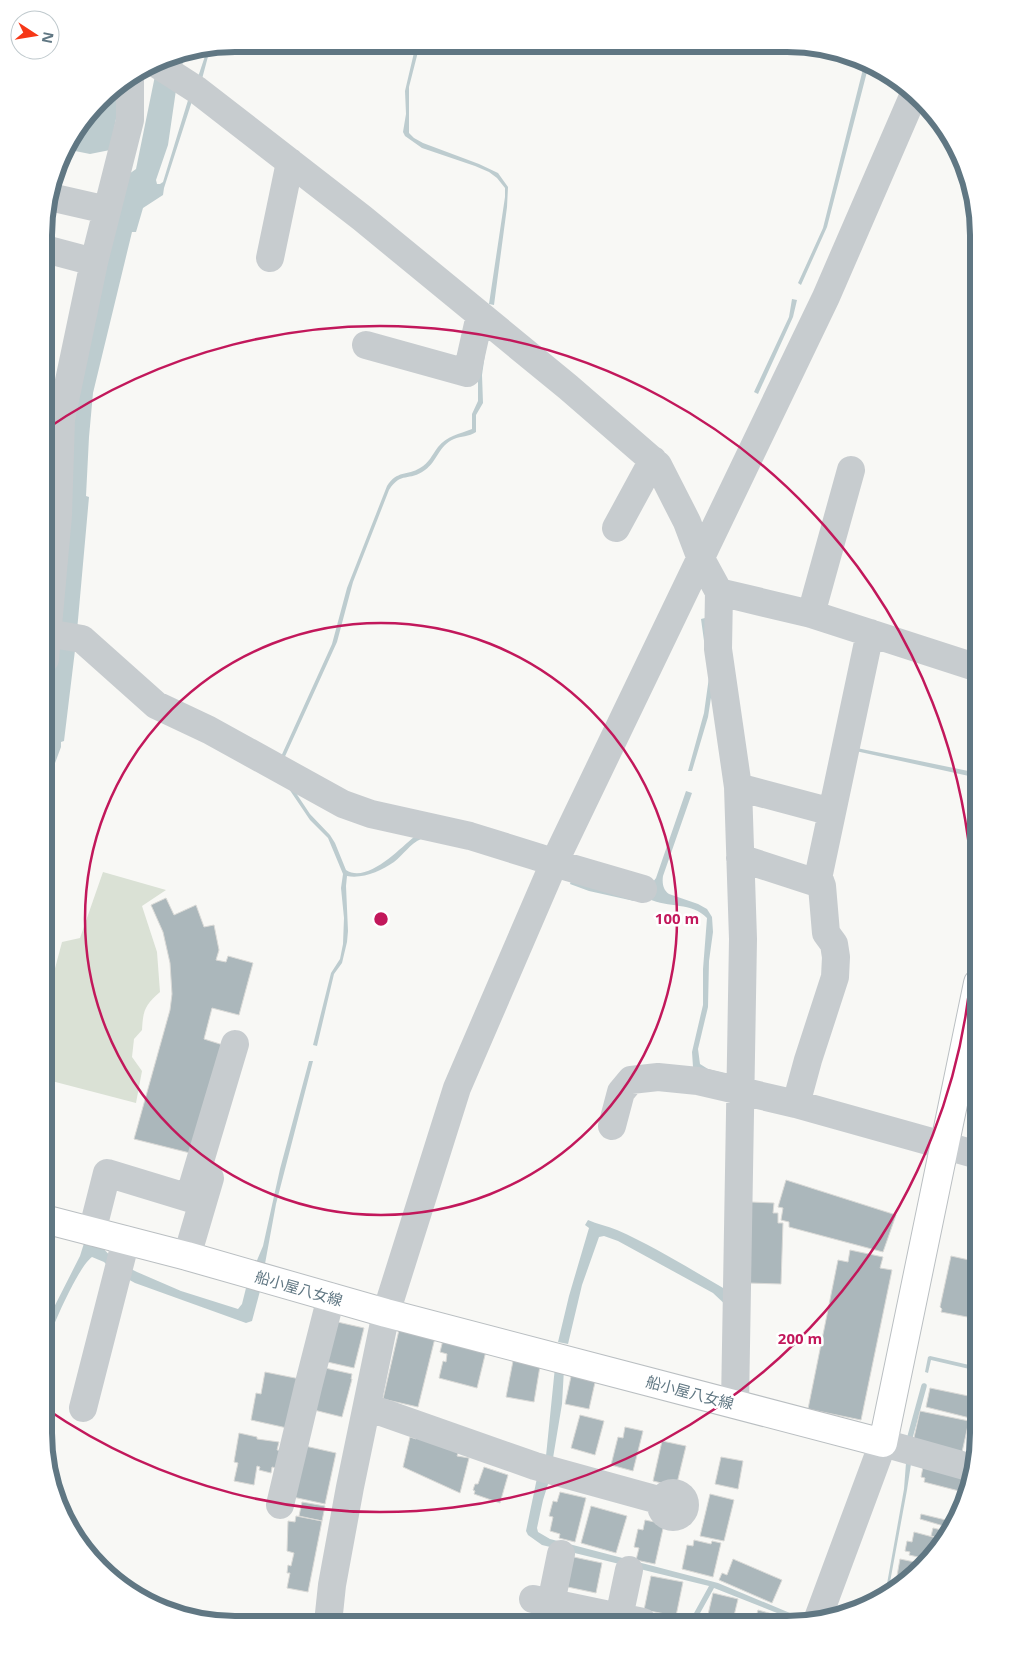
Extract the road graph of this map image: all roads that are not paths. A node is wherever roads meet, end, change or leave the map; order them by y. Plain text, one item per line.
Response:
1 (162, 68) edge
2 (130, 86) edge
3 (911, 101) edge
4 (290, 162) junction
5 (56, 198) edge
6 (107, 210) junction
7 (52, 252) edge
8 (270, 258) dead end
9 (94, 262) junction
10 (480, 315) junction
11 (366, 345) dead end
12 (653, 460) junction
13 (851, 470) dead end
14 (616, 528) dead end
15 (701, 559) junction
16 (719, 592) junction
17 (811, 614) junction
18 (870, 633) junction
19 (55, 641) edge
20 (970, 665) edge
21 (738, 787) junction
22 (832, 812) junction
23 (740, 858) junction
24 (554, 863) junction
25 (818, 875) junction
26 (643, 889) dead end
27 (970, 1022) edge
28 (741, 1091) junction
29 (796, 1104) junction
30 (612, 1126) dead end
31 (944, 1147) junction
32 (970, 1153) edge
33 (52, 1221) edge
34 (92, 1232) junction
35 (187, 1256) junction
36 (122, 1257) junction
37 (332, 1297) junction
38 (386, 1313) junction
39 (735, 1404) junction
40 (367, 1407) junction
41 (83, 1408) dead end
42 (883, 1443) junction
43 (966, 1466) edge
44 (662, 1501) dead end
45 (280, 1505) dead end
46 (561, 1554) dead end
47 (629, 1570) dead end
48 (820, 1612) edge
49 (329, 1616) edge
50 (612, 1616) edge
51 (631, 1616) edge

1 - 4 street
2 - 6 street
3 - 15 street
4 - 8 street
4 - 10 street
5 - 6 street
6 - 9 street
7 - 9 street
9 - 19 street
10 - 11 street
10 - 12 street
12 - 14 street
12 - 15 street
13 - 17 street
15 - 16 street
15 - 24 street
16 - 17 street
16 - 21 street
17 - 18 street
18 - 20 street
18 - 22 street
19 - 24 street
21 - 22 street
21 - 23 street
22 - 25 street
23 - 25 street
23 - 28 street
24 - 26 street
24 - 38 street
25 - 29 street
27 - 31 main road
28 - 29 street
28 - 30 street
28 - 39 street
29 - 31 street
31 - 32 street
31 - 42 main road
33 - 34 main road, 船小屋八女線
34 - 35 street
34 - 36 main road, 船小屋八女線
35 - 36 main road, 船小屋八女線
35 - 37 main road, 船小屋八女線
36 - 41 street
37 - 38 main road, 船小屋八女線
37 - 45 street
38 - 39 main road, 船小屋八女線
38 - 40 street
39 - 42 main road, 船小屋八女線
40 - 44 street
40 - 49 street
42 - 43 street
42 - 48 street
46 - 50 street
47 - 51 street

